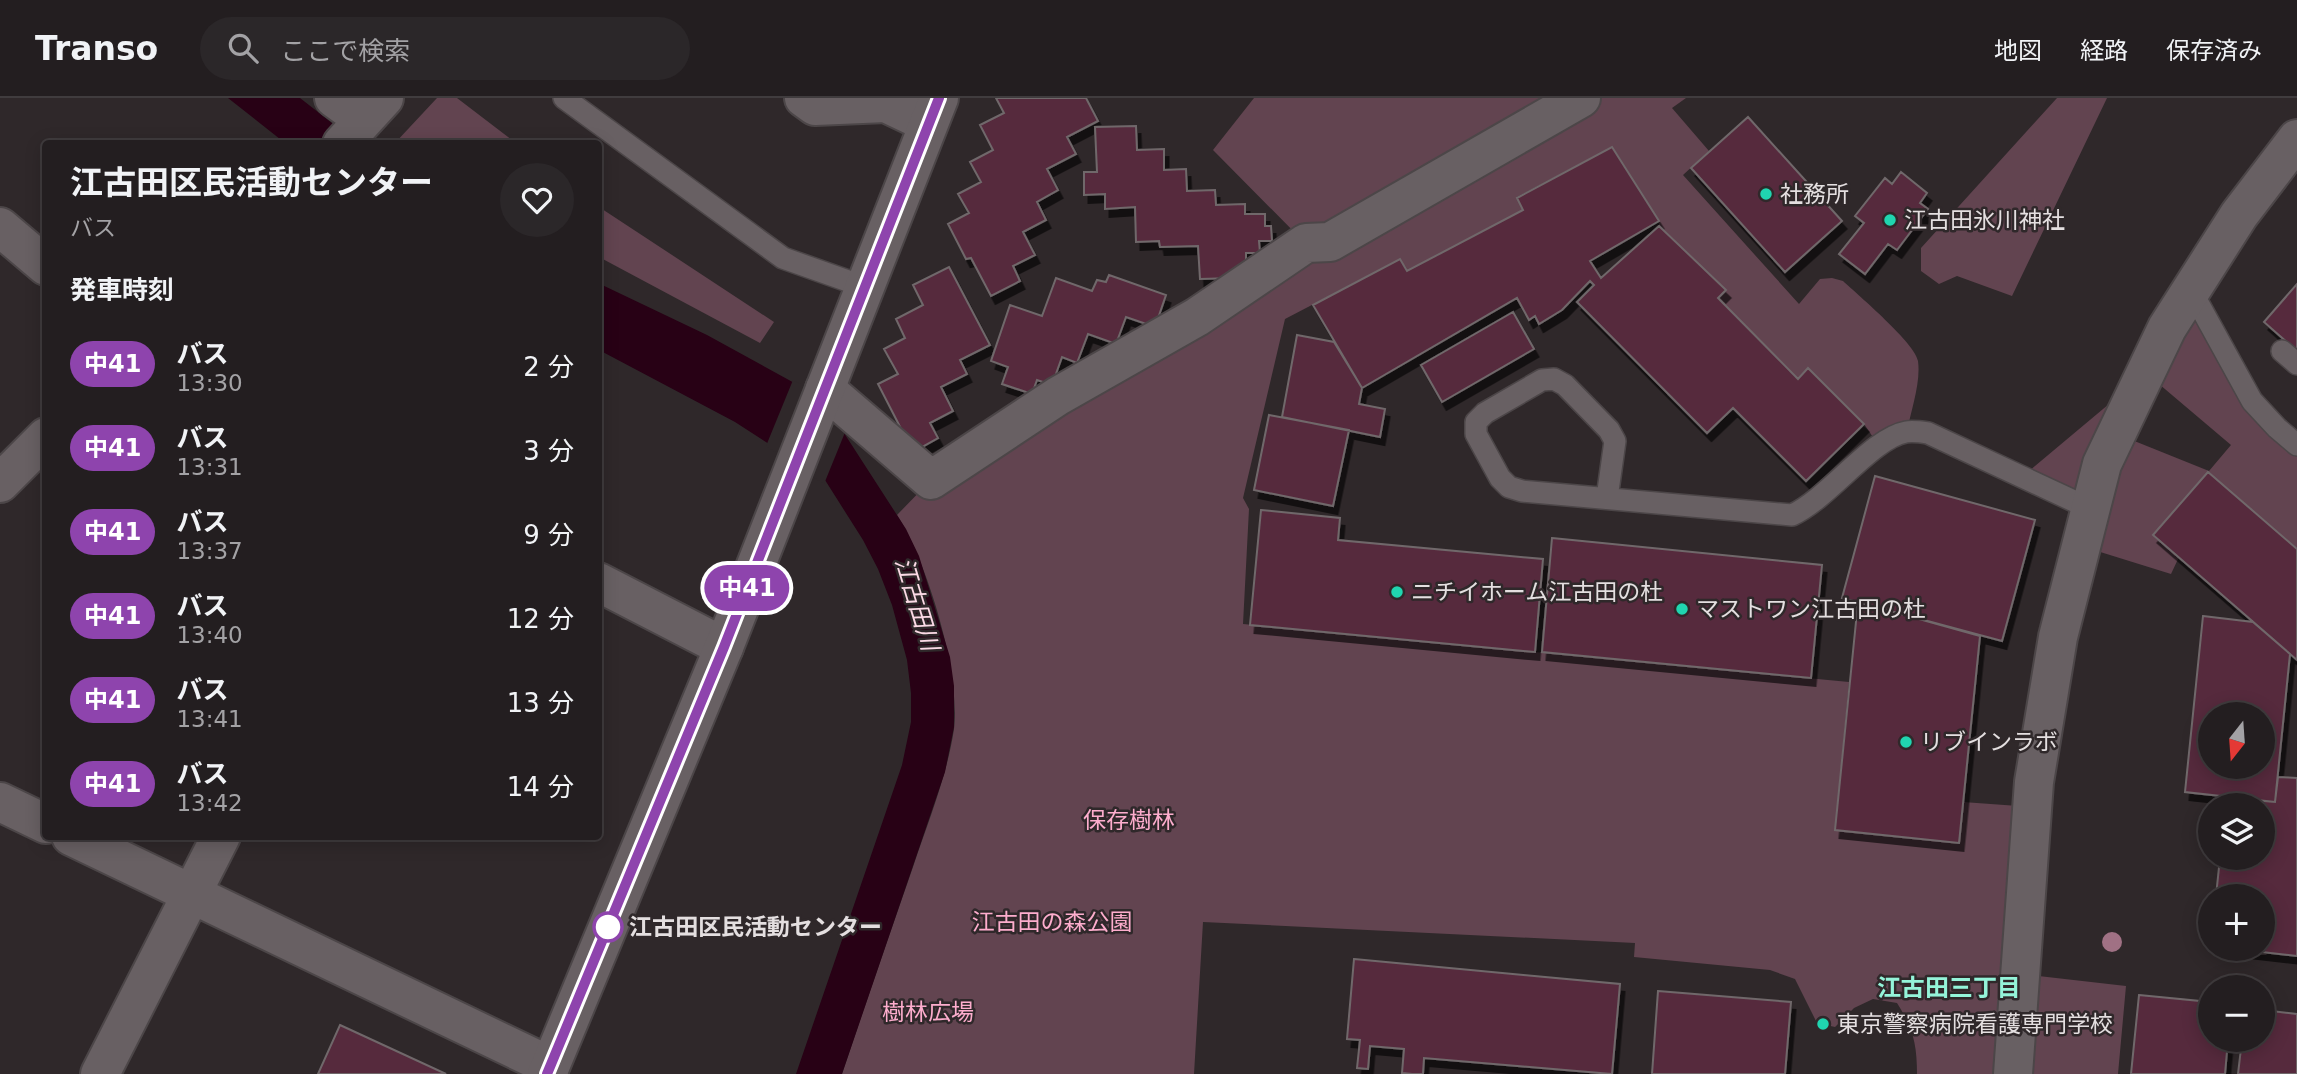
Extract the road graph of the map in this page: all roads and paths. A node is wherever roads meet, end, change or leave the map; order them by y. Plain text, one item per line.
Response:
1 (564, 98) edge
2 (804, 98) edge
3 (1581, 98) edge
4 (934, 111) edge
5 (2297, 139) edge
6 (0, 227) edge
7 (42, 263) edge
8 (865, 287) junction
9 (2191, 290) junction
10 (821, 398) junction
11 (42, 441) edge
12 (2297, 445) edge
13 (0, 483) edge
14 (1607, 498) junction
15 (2091, 509) junction
16 (602, 584) edge
17 (724, 647) junction
18 (0, 802) edge
19 (42, 822) edge
20 (79, 840) edge
21 (219, 840) edge
22 (191, 894) junction
23 (550, 1071) edge
24 (100, 1074) edge
25 (2013, 1074) edge

1 - 8 lane
2 - 4 street
3 - 10 street
4 - 8 street
5 - 9 street
6 - 7 street
8 - 10 street
9 - 12 lane
9 - 15 street
10 - 17 street
11 - 13 street
14 - 14 lane
14 - 15 lane
15 - 25 street
16 - 17 street
17 - 23 street
18 - 19 street
20 - 22 street
21 - 22 street
22 - 23 street
22 - 24 street

